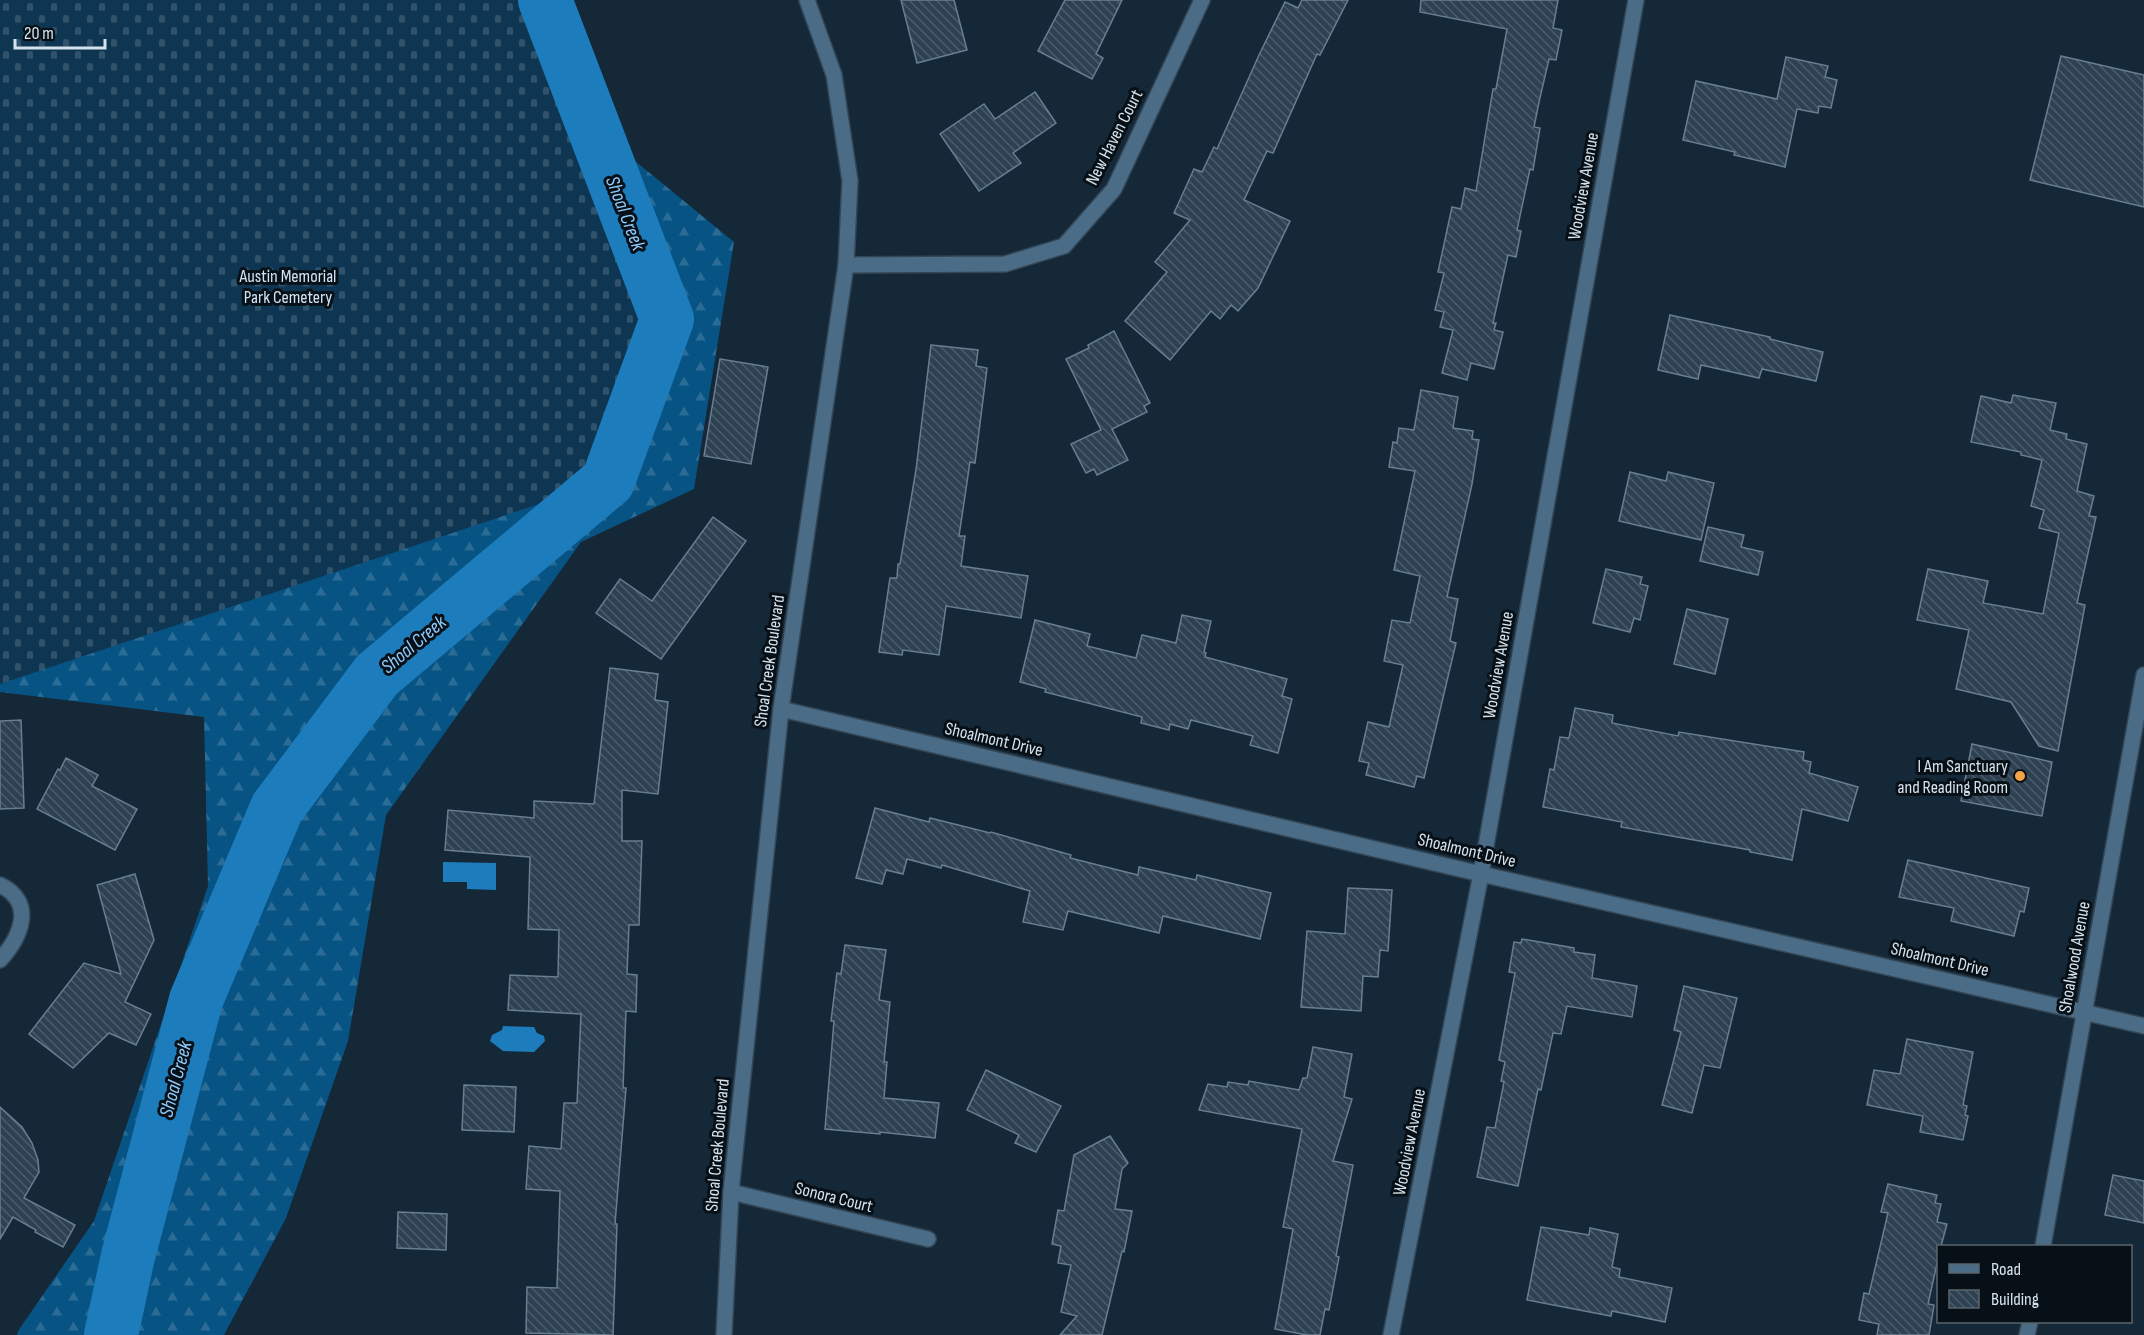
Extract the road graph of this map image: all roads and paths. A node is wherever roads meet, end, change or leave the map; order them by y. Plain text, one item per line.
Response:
1 (807, 0) edge
2 (1202, 0) edge
3 (1636, 0) edge
4 (846, 265) junction
5 (2144, 675) edge
6 (781, 709) junction
7 (1481, 874) junction
8 (0, 885) edge
9 (0, 960) edge
10 (2085, 1012) junction
11 (2144, 1026) edge
12 (731, 1192) junction
13 (928, 1239) dead end
14 (2043, 1245) edge
15 (724, 1335) edge
16 (1391, 1335) edge

1 - 4 street, Shoal Creek Boulevard
2 - 4 street, New Haven Court
3 - 7 street, Woodview Avenue
4 - 6 street, Shoal Creek Boulevard
5 - 10 street, Shoalwood Avenue
6 - 7 street, Shoalmont Drive
6 - 12 street, Shoal Creek Boulevard
7 - 10 street, Shoalmont Drive
7 - 16 street, Woodview Avenue
8 - 9 street
10 - 11 street, Shoalmont Drive
10 - 14 street, Shoalwood Avenue
12 - 13 street, Sonora Court
12 - 15 street, Shoal Creek Boulevard

